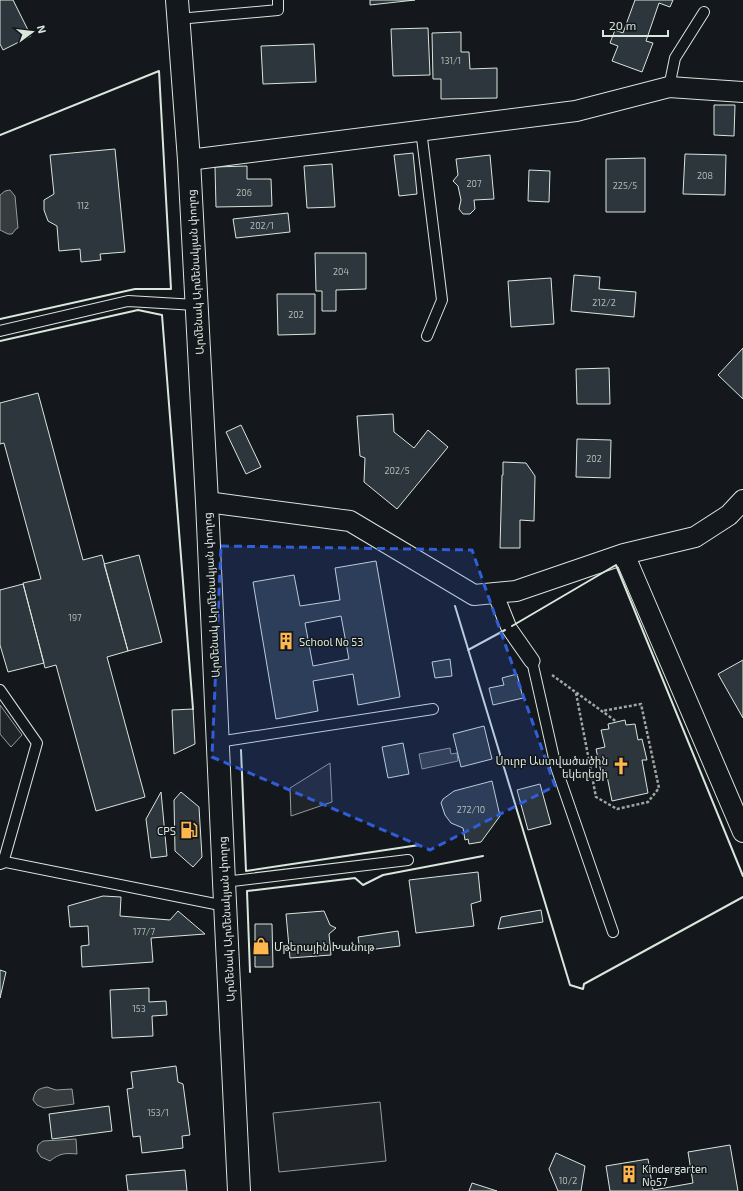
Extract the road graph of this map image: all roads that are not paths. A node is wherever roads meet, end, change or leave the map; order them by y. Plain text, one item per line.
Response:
1 (278, 0) edge
2 (178, 10) edge
3 (704, 12) dead end
4 (669, 87) junction
5 (743, 92) edge
6 (421, 130) junction
7 (189, 160) junction
8 (196, 305) junction
9 (0, 331) edge
10 (427, 336) dead end
11 (743, 500) edge
12 (207, 502) junction
13 (624, 554) junction
14 (495, 593) junction
15 (532, 661) joint
16 (0, 690) edge
17 (433, 709) dead end
18 (218, 742) junction
19 (743, 832) edge
20 (408, 860) dead end
21 (1, 862) edge
22 (224, 882) junction
23 (225, 906) junction
24 (613, 932) dead end
25 (239, 1191) edge

1 - 2 lane
2 - 7 main road, Արմենակ Արմենակյան փողոց
3 - 4 lane
4 - 5 street
4 - 6 street
6 - 7 street
6 - 10 lane
7 - 8 main road, Արմենակ Արմենակյան փողոց
8 - 9 lane
8 - 12 main road, Արմենակ Արմենակյան փողոց
11 - 13 street
12 - 14 street
12 - 18 main road, Արմենակ Արմենակյան փողոց
13 - 14 street
13 - 19 street
14 - 15 street
15 - 24 lane
16 - 21 lane
17 - 18 lane
18 - 22 main road, Արմենակ Արմենակյան փողոց
20 - 22 lane
21 - 23 lane
22 - 23 main road, Արմենակ Արմենակյան փողոց
23 - 25 main road, Արմենակ Արմենակյան փողոց

